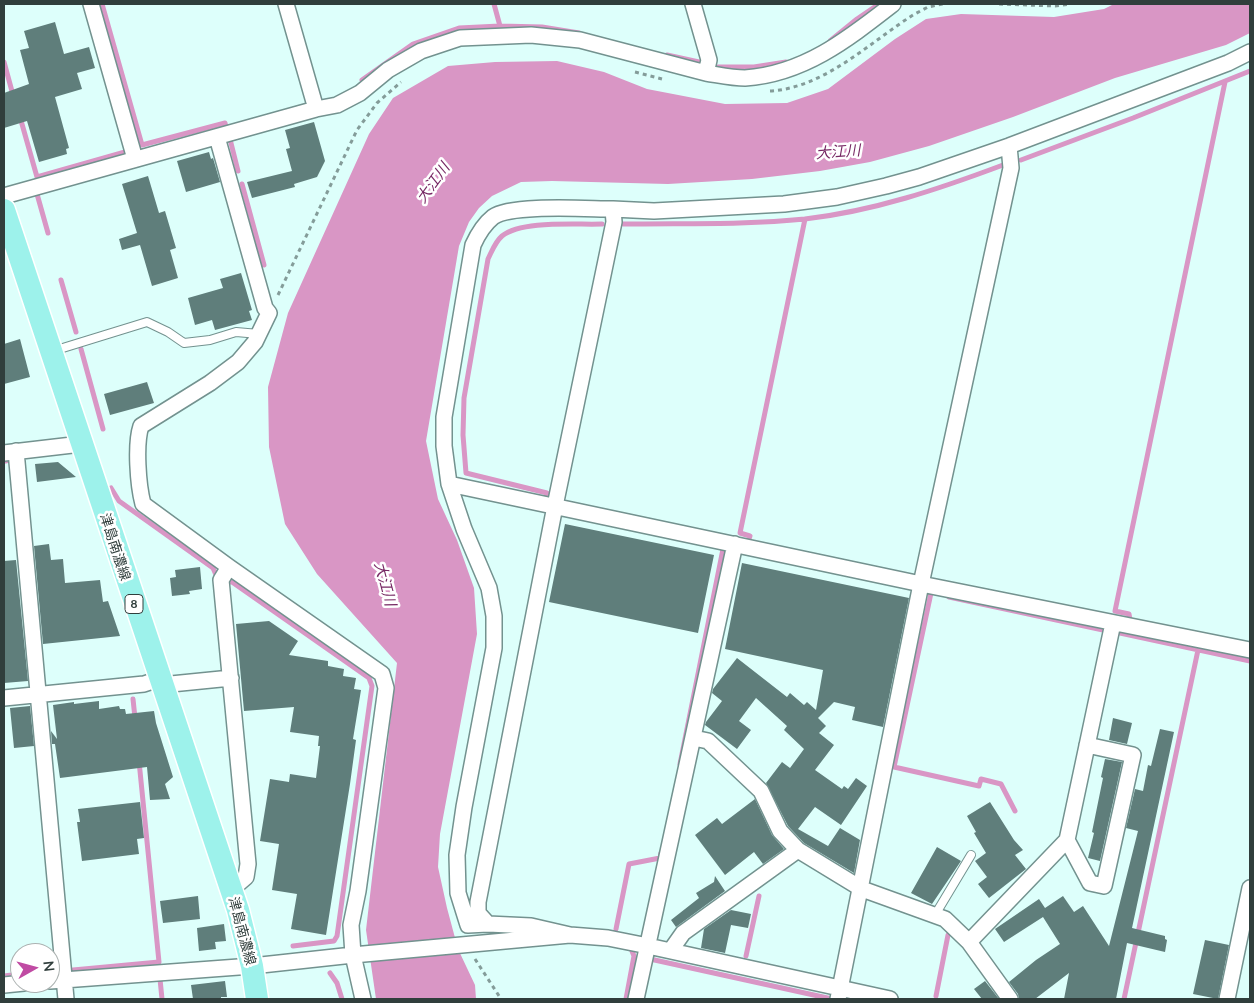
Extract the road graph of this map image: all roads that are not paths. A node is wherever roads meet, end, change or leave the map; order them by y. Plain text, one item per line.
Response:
1 (91, 4) edge
2 (286, 4) edge
3 (693, 4) edge
4 (893, 4) edge
5 (1250, 52) edge
6 (706, 73) junction
7 (316, 109) junction
8 (217, 137) junction
9 (1009, 146) junction
10 (135, 159) junction
11 (4, 196) edge
12 (612, 209) junction
13 (4, 210) edge
14 (259, 334) junction
15 (51, 352) junction
16 (82, 444) junction
17 (10, 452) edge
18 (449, 484) junction
19 (554, 506) junction
20 (735, 544) junction
21 (229, 567) junction
22 (921, 584) junction
23 (1113, 623) junction
24 (1250, 650) edge
25 (231, 678) junction
26 (160, 682) junction
27 (39, 694) junction
28 (4, 698) edge
29 (694, 738) junction
30 (1087, 745) junction
31 (1067, 840) junction
32 (798, 850) junction
33 (971, 856) dead end
34 (1250, 888) edge
35 (862, 889) junction
36 (231, 890) junction
37 (935, 915) junction
38 (488, 924) junction
39 (570, 935) junction
40 (969, 942) junction
41 (55, 943) edge
42 (648, 946) junction
43 (671, 950) junction
44 (357, 955) junction
45 (252, 966) junction
46 (60, 980) edge
47 (60, 986) edge
48 (840, 994) edge
49 (66, 999) edge
50 (257, 999) edge
51 (363, 999) edge
52 (636, 999) edge
53 (890, 999) edge
54 (1010, 999) edge
55 (1227, 999) edge

1 - 10 street
2 - 7 street
3 - 6 street
4 - 6 street
5 - 9 street
6 - 7 street
7 - 8 street
8 - 10 street
8 - 14 street
9 - 12 street
9 - 22 street
10 - 11 street
12 - 18 street
12 - 19 street
13 - 15 main road, 津島南濃線 / 8
14 - 15 lane
14 - 21 street
15 - 16 main road, 津島南濃線 / 8
16 - 17 street
16 - 26 main road, 津島南濃線 / 8
17 - 27 street
18 - 19 street
18 - 38 street
19 - 20 street
19 - 38 street
20 - 22 street
20 - 29 street
21 - 25 street
21 - 44 street
22 - 23 street
22 - 35 street
23 - 24 street
23 - 30 street
25 - 26 street
25 - 36 street
26 - 27 street
26 - 36 main road, 津島南濃線 / 8
27 - 28 street
27 - 41 street
29 - 32 street
29 - 42 street
30 - 31 street
30 - 31 street
31 - 40 street
32 - 35 street
32 - 43 street
33 - 37 lane
34 - 55 street
35 - 37 street
35 - 48 street
36 - 45 main road, 津島南濃線 / 8
37 - 40 street
38 - 39 street
39 - 42 street
39 - 44 street
40 - 54 street
42 - 43 street
42 - 52 street
43 - 48 street
44 - 45 street
44 - 51 street
45 - 46 street
45 - 50 main road, 津島南濃線 / 8
47 - 49 street
48 - 53 street

